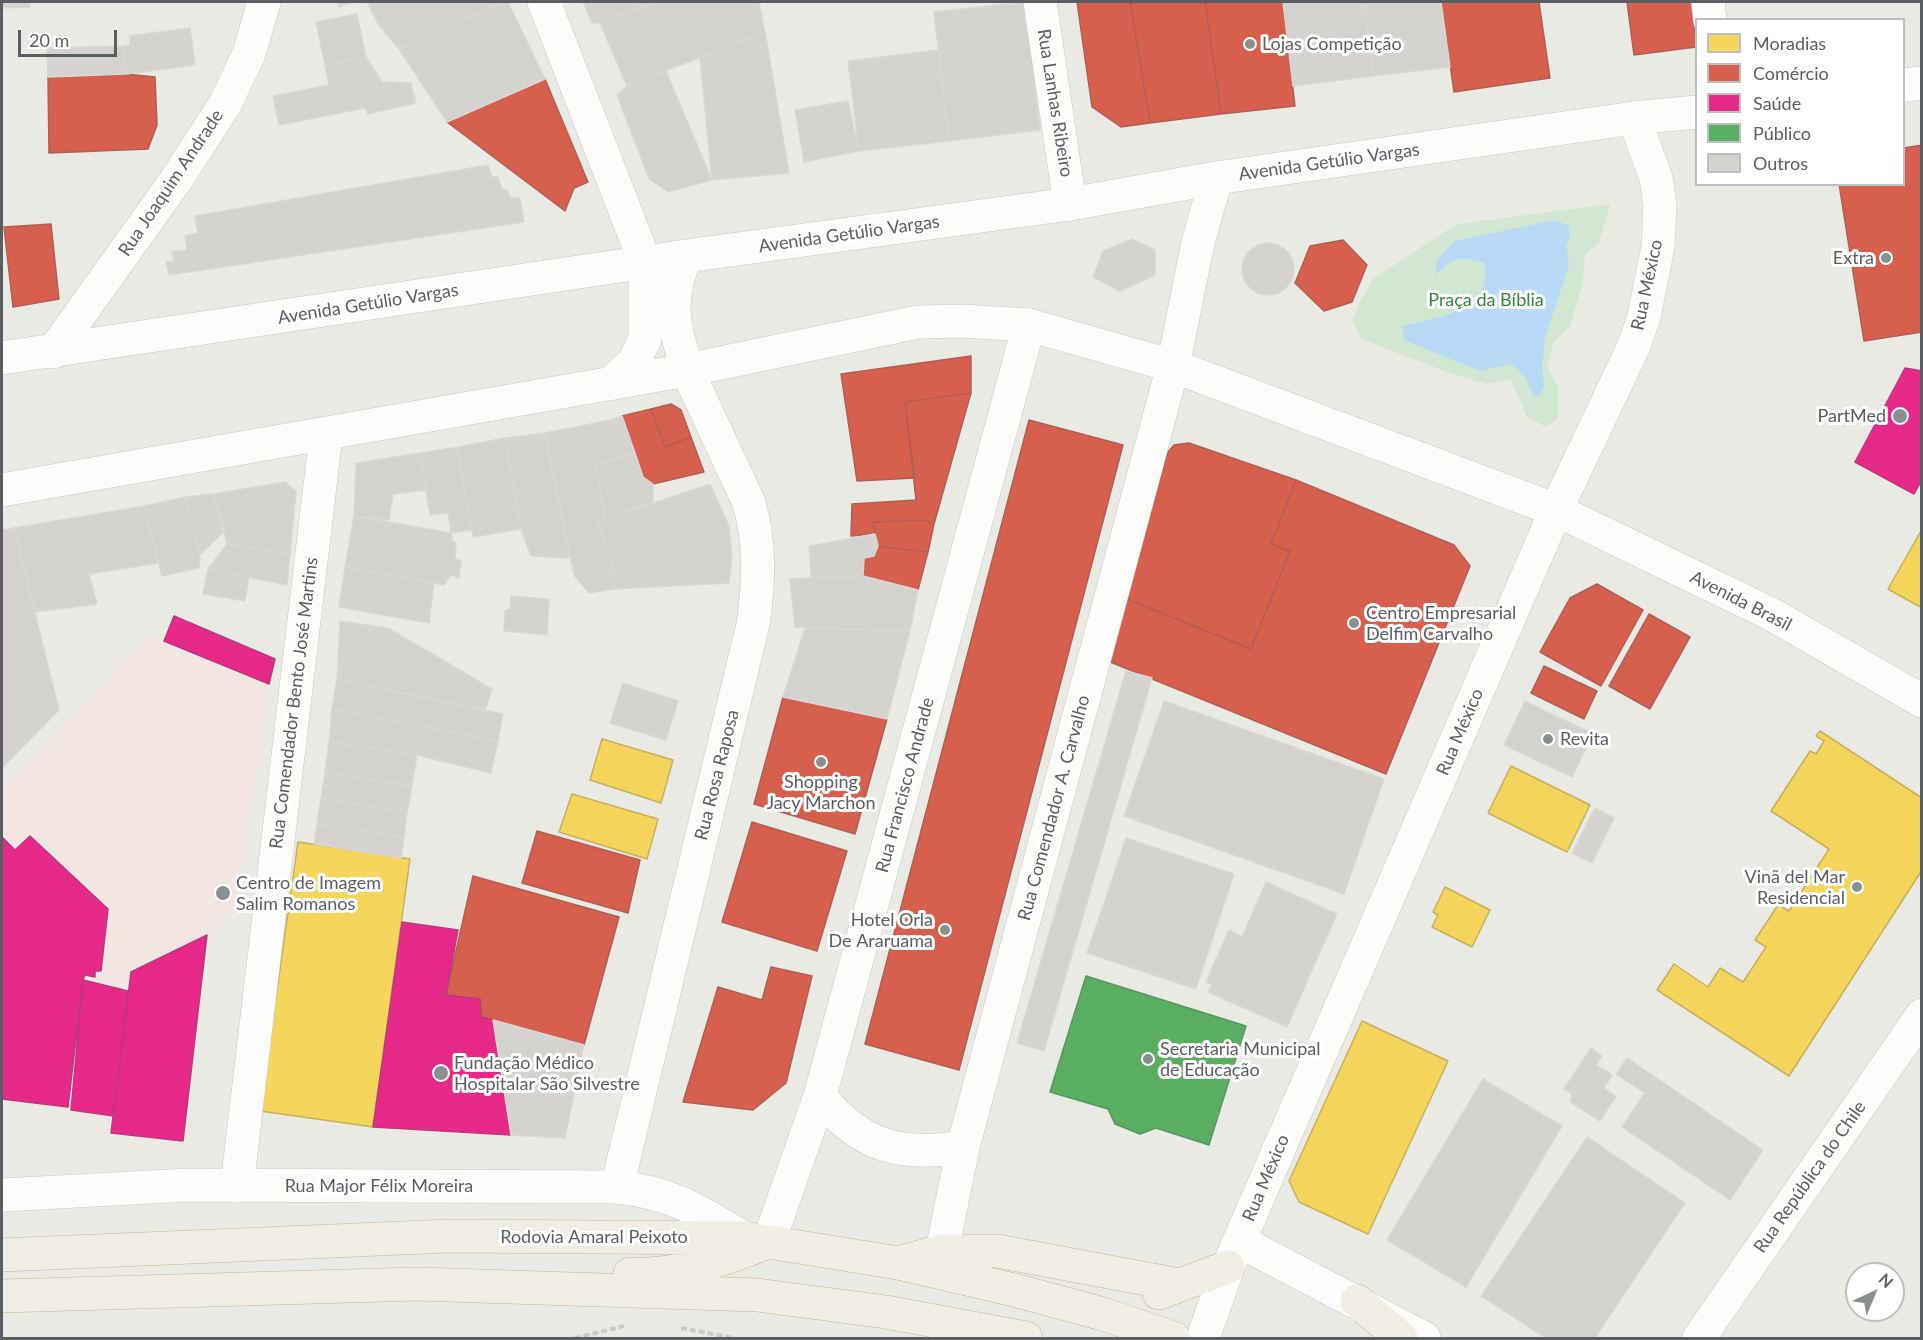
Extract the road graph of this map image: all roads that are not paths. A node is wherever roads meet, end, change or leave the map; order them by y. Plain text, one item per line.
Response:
1 (264, 2) edge
2 (544, 2) edge
3 (1040, 2) edge
4 (1708, 2) edge
5 (1710, 18) edge
6 (1922, 82) edge
7 (1905, 85) edge
8 (1695, 112) edge
9 (1634, 118) junction
10 (1216, 178) junction
11 (1070, 204) junction
12 (686, 256) junction
13 (645, 262) junction
14 (1029, 325) junction
15 (52, 352) junction
16 (2, 358) edge
17 (1173, 366) junction
18 (687, 370) junction
19 (610, 384) junction
20 (326, 435) junction
21 (2, 490) edge
22 (1556, 510) junction
23 (1922, 701) edge
24 (1922, 1015) edge
25 (820, 1096) junction
26 (963, 1147) junction
27 (237, 1186) junction
28 (617, 1187) junction
29 (2, 1194) edge
30 (757, 1239) junction
31 (942, 1251) junction
32 (1233, 1254) junction
33 (2, 1255) edge
34 (898, 1263) junction
35 (417, 1284) junction
36 (1179, 1285) junction
37 (2, 1296) edge
38 (1357, 1301) junction
39 (1103, 1314) junction
40 (1026, 1338) edge
41 (1174, 1338) edge
42 (1203, 1338) edge
43 (1401, 1338) edge
44 (1424, 1338) edge
45 (1699, 1338) edge

1 - 15 street, Rua Joaquim Andrade
2 - 13 street
3 - 11 street, Rua Lanhas Ribeiro
4 - 5 street
6 - 7 street
8 - 9 street, Avenida Getúlio Vargas
9 - 10 street, Avenida Getúlio Vargas
9 - 22 street, Rua México
10 - 11 street, Avenida Getúlio Vargas
10 - 17 street, Rua Comendador A. Carvalho
11 - 12 street, Avenida Getúlio Vargas
12 - 13 street, Avenida Getúlio Vargas
12 - 18 street, Rua Rosa Raposa
13 - 15 street, Avenida Getúlio Vargas
13 - 19 street
14 - 17 street
14 - 18 street
14 - 25 street, Rua Francisco Andrade
15 - 16 street, Avenida Getúlio Vargas
17 - 22 street
17 - 26 street, Rua Comendador A. Carvalho
18 - 19 street
18 - 28 street, Rua Rosa Raposa
19 - 20 street
20 - 21 street
20 - 27 street, Rua Comendador Bento José Martins
22 - 23 street, Avenida Brasil
22 - 32 street, Rua México
24 - 45 street, Rua República do Chile
25 - 26 street
25 - 30 street, Rua Francisco Andrade
26 - 31 street, Rua Comendador A. Carvalho
27 - 28 street, Rua Major Félix Moreira
27 - 29 street, Rua Major Félix Moreira
28 - 30 street, Rua Major Félix Moreira
30 - 33 highway, Rodovia Amaral Peixoto
30 - 34 highway, Rodovia Amaral Peixoto
30 - 35 highway
31 - 34 highway
31 - 36 highway
32 - 36 highway
32 - 38 street
32 - 42 street, Rua México
34 - 39 highway, Rodovia Amaral Peixoto
35 - 37 highway
35 - 40 highway
36 - 39 highway
38 - 43 highway
38 - 44 street
39 - 41 highway, Rodovia Amaral Peixoto

